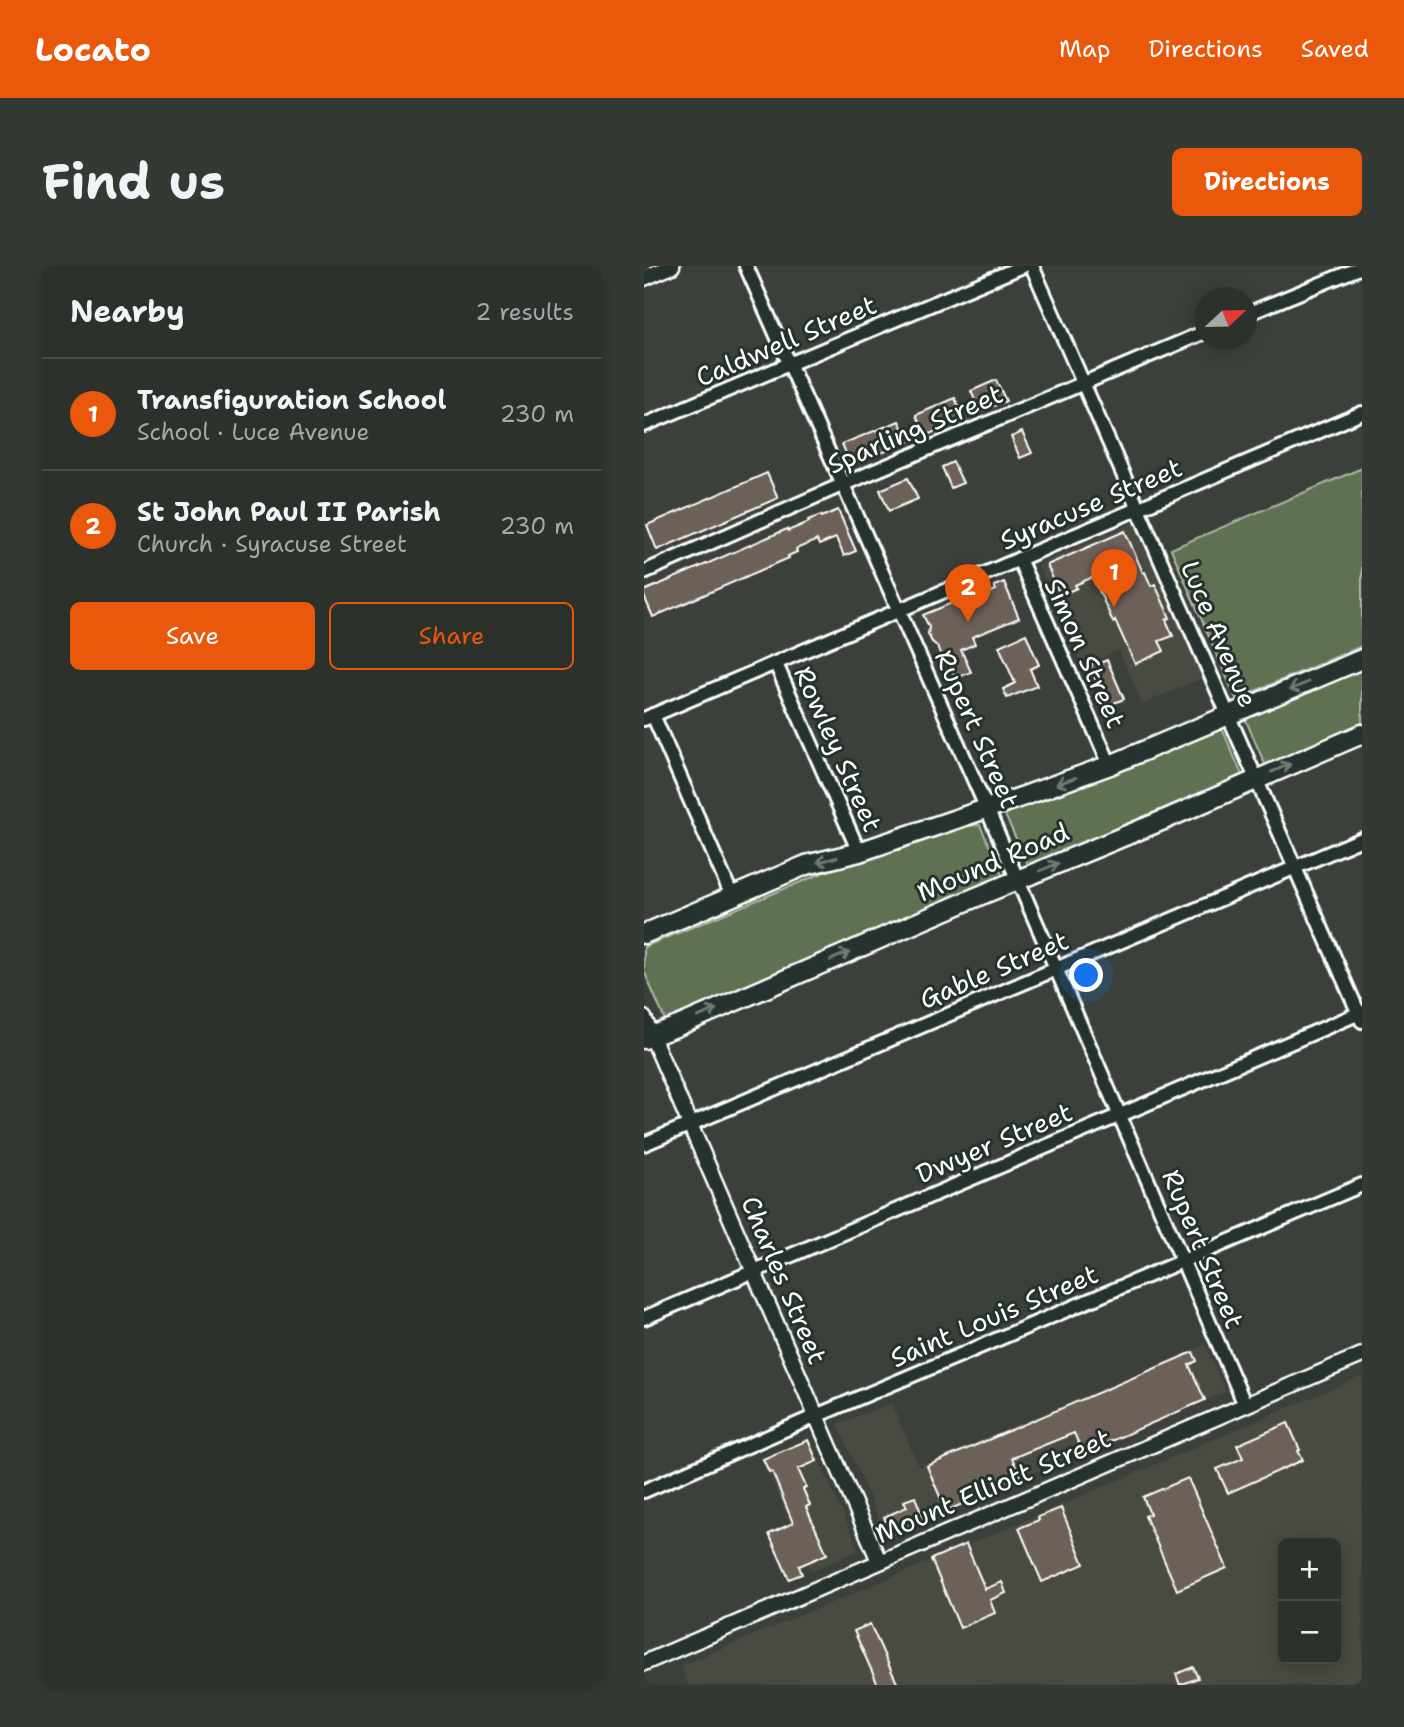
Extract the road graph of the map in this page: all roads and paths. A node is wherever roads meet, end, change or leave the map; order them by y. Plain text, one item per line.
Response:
1 (672, 266) edge
2 (746, 266) edge
3 (1023, 266) edge
4 (1032, 266) edge
5 (1362, 267) edge
6 (644, 278) edge
7 (1257, 310) edge
8 (1194, 337) edge
9 (790, 365) junction
10 (1083, 382) junction
11 (1362, 413) edge
12 (644, 425) edge
13 (844, 484) junction
14 (1139, 508) junction
15 (1019, 559) junction
16 (644, 572) edge
17 (899, 610) junction
18 (1362, 659) edge
19 (776, 664) junction
20 (1229, 716) junction
21 (649, 717) edge
22 (1362, 734) edge
23 (1110, 765) junction
24 (1256, 779) junction
25 (987, 809) junction
26 (1362, 839) edge
27 (859, 852) junction
28 (1295, 868) junction
29 (1018, 880) junction
30 (732, 896) junction
31 (644, 934) edge
32 (1056, 969) junction
33 (1361, 1016) edge
34 (644, 1018) edge
35 (648, 1038) edge
36 (1119, 1115) junction
37 (690, 1124) junction
38 (644, 1144) edge
39 (1362, 1185) edge
40 (1183, 1261) junction
41 (753, 1270) junction
42 (644, 1318) edge
43 (1362, 1355) edge
44 (1245, 1405) junction
45 (816, 1416) junction
46 (644, 1491) edge
47 (879, 1561) junction
48 (644, 1663) edge

1 - 6 street
2 - 9 street, Rupert Street
3 - 9 street, Caldwell Street
4 - 10 street, Luce Avenue
5 - 7 street
8 - 10 street, Sparling Street
9 - 12 street, Caldwell Street
9 - 13 street, Rupert Street
10 - 13 street, Sparling Street
10 - 14 street, Luce Avenue
11 - 14 street, Syracuse Street
13 - 16 street, Sparling Street
13 - 17 street, Rupert Street
14 - 15 street, Syracuse Street
14 - 20 street, Luce Avenue
15 - 17 street, Syracuse Street
15 - 23 street, Simon Street
17 - 19 street, Syracuse Street
17 - 25 street, Rupert Street
18 -> 20 main road, Mound Road
19 - 21 street, Syracuse Street
19 - 27 street, Rowley Street
20 - 23 main road, Mound Road
20 - 24 street, Luce Avenue
21 - 30 street
24 -> 22 main road, Mound Road
23 -> 25 main road, Mound Road
24 - 28 street, Luce Avenue
29 -> 24 main road, Mound Road
25 - 27 main road, Mound Road
25 - 29 street, Rupert Street
26 - 28 street, Gable Street
27 -> 30 main road, Mound Road
28 - 32 street, Gable Street
28 - 33 street, Luce Avenue
29 - 32 street, Rupert Street
35 -> 29 main road, Mound Road
30 - 31 main road, Mound Road
32 - 36 street, Rupert Street
32 - 37 street, Gable Street
33 - 36 street, Dwyer Street
34 - 35 street, Charles Street
35 - 37 street, Charles Street
36 - 40 street, Rupert Street
36 - 41 street, Dwyer Street
37 - 38 street, Gable Street
37 - 41 street, Charles Street
39 - 40 street, Saint Louis Street
40 - 44 street, Rupert Street
40 - 45 street, Saint Louis Street
41 - 42 street, Dwyer Street
41 - 45 street, Charles Street
43 - 44 street, Mount Elliott Street
44 - 47 street, Mount Elliott Street
45 - 46 street, Saint Louis Street
45 - 47 street, Charles Street
47 - 48 street, Mount Elliott Street

